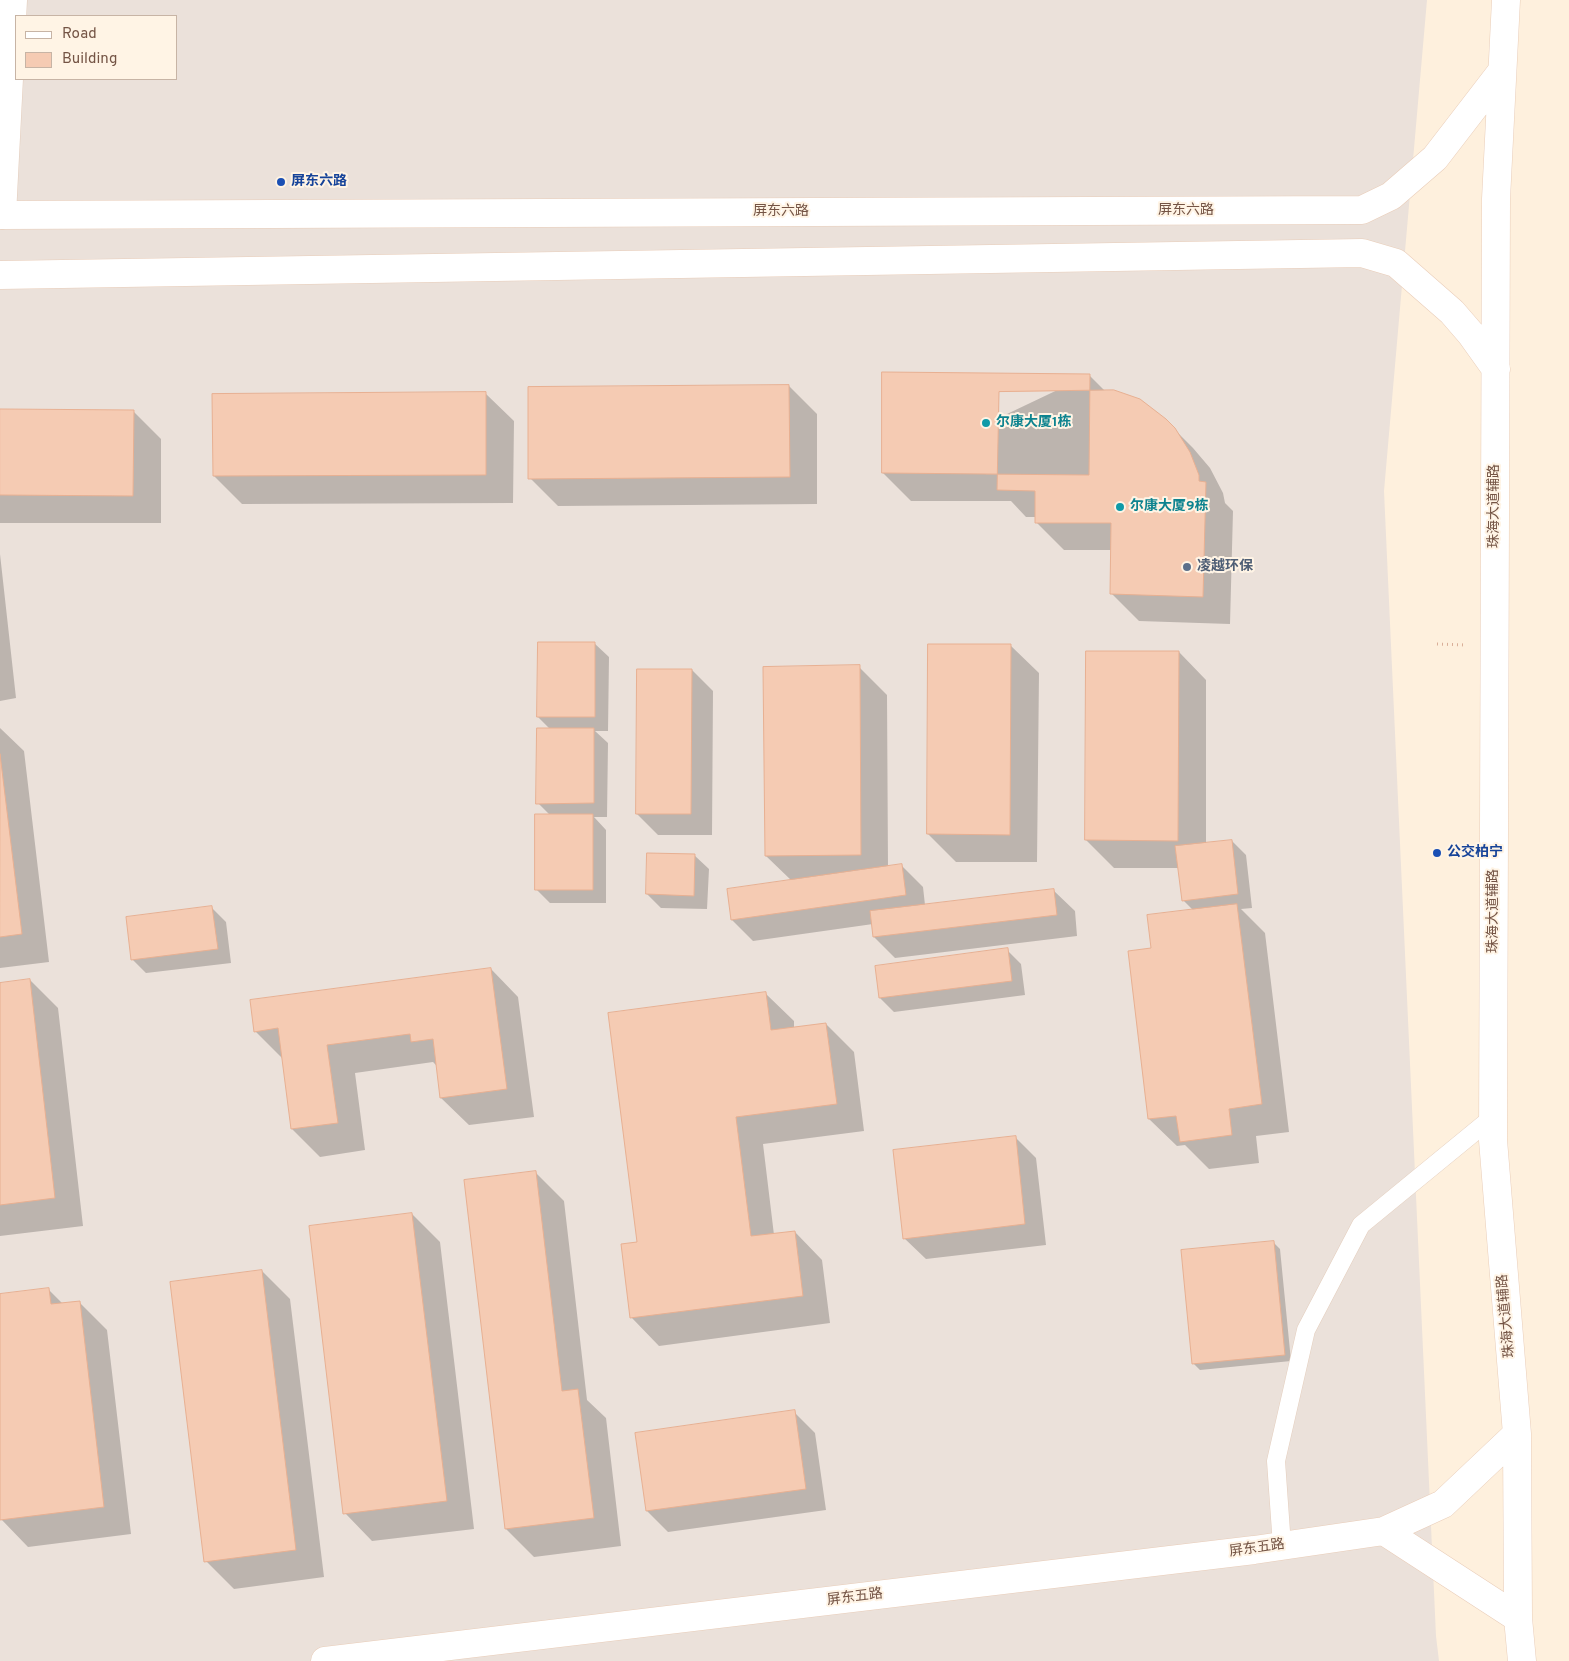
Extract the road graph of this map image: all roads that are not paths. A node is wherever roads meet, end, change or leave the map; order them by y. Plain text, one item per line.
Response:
1 (13, 0) edge
2 (1506, 0) edge
3 (1502, 71) junction
4 (1, 215) edge
5 (0, 275) edge
6 (1496, 369) junction
7 (1494, 1116) junction
8 (1517, 1434) junction
9 (1384, 1531) junction
10 (1282, 1546) junction
11 (1518, 1618) junction
12 (325, 1661) edge
13 (1522, 1661) edge

1 - 4 street
2 - 3 street, 珠海大道辅路
3 - 4 street, 屏东六路
3 - 6 street, 珠海大道辅路
5 - 6 street
6 - 7 street, 珠海大道辅路
7 - 8 street, 珠海大道辅路
7 - 10 lane
8 - 9 street, 屏东五路
8 - 11 street, 珠海大道辅路
9 - 10 street, 屏东五路
9 - 11 street
10 - 12 street, 屏东五路
11 - 13 street, 珠海大道辅路

